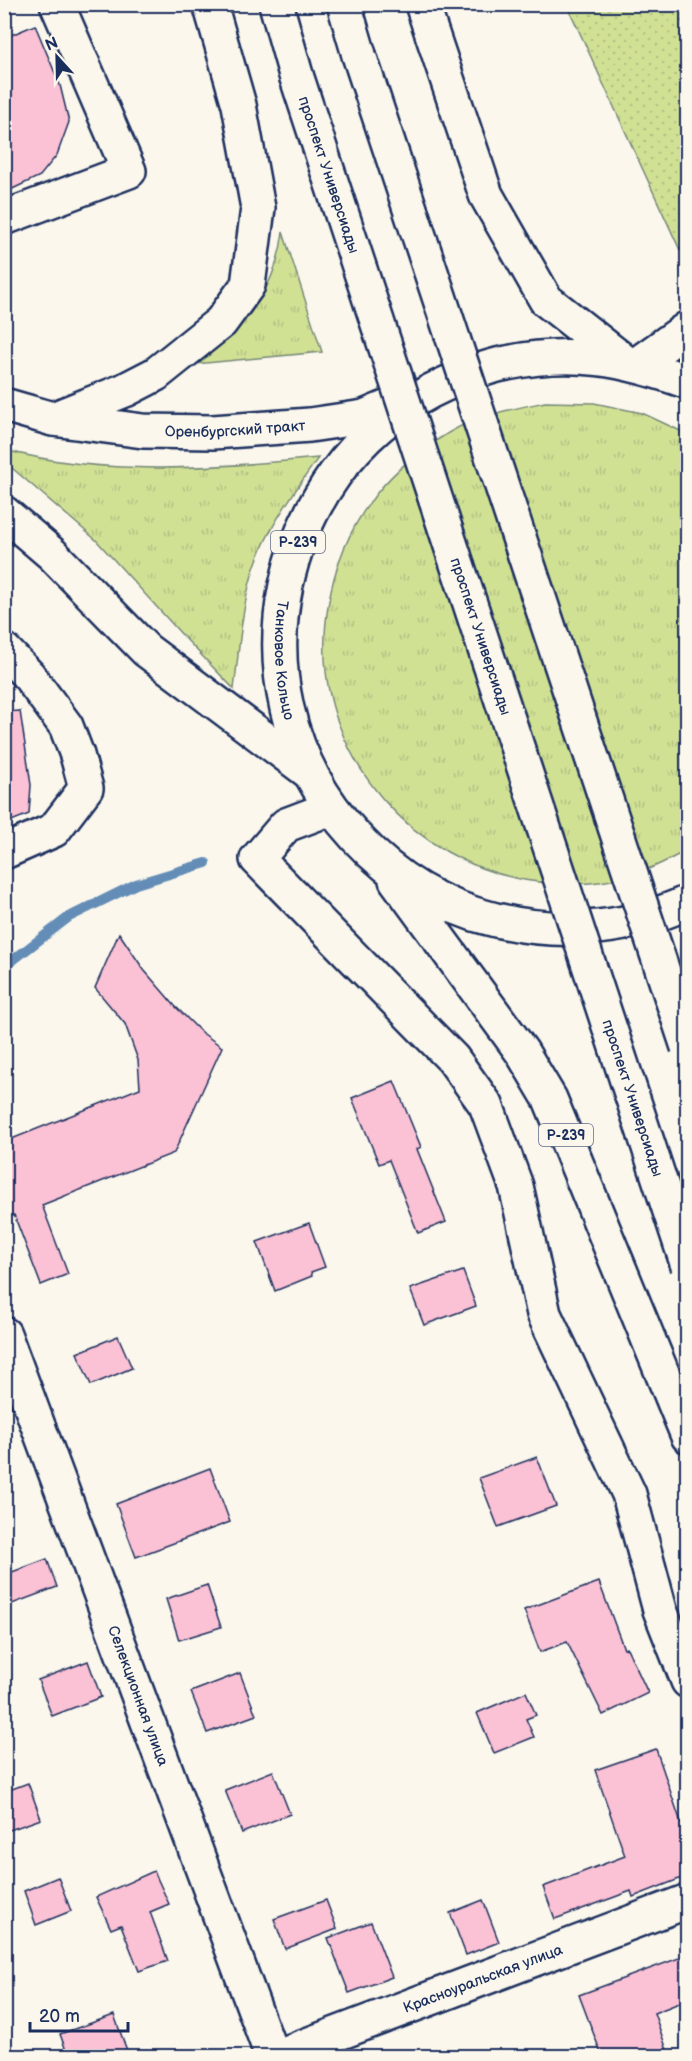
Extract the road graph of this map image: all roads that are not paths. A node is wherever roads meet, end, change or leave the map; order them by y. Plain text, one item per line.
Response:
1 (57, 4) edge
2 (210, 4) edge
3 (276, 4) edge
4 (344, 4) edge
5 (422, 4) edge
6 (4, 218) edge
7 (687, 328) edge
8 (687, 359) edge
9 (636, 365) junction
10 (460, 376) junction
11 (687, 382) edge
12 (4, 405) edge
13 (53, 419) junction
14 (4, 513) edge
15 (4, 650) edge
16 (310, 772) junction
17 (331, 808) junction
18 (4, 852) edge
19 (386, 867) junction
20 (687, 902) edge
21 (687, 1047) edge
22 (687, 1266) edge
23 (4, 1334) edge
24 (687, 1436) edge
25 (687, 1681) edge
26 (687, 1901) edge
27 (272, 2056) edge
28 (278, 2056) edge

1 - 6 main road
2 - 13 main road
3 - 22 main road, проспект Универсиады, bridge
4 - 21 main road, bridge
5 - 9 main road
7 - 9 main road
8 - 9 main road
9 - 10 main road, Танковое Кольцо / Р-239
9 - 11 main road, Танковое Кольцо / Р-239
10 - 13 main road, Оренбургский тракт / Р-239
10 - 16 main road, Танковое Кольцо / Р-239
12 - 13 main road, Оренбургский тракт / Р-239
14 - 16 main road, Р-239
15 - 18 main road
16 - 17 main road, Танковое Кольцо / Р-239
17 - 19 main road, Танковое Кольцо / Р-239
17 - 25 main road
19 - 20 main road, Танковое Кольцо / Р-239
19 - 24 main road, Р-239
23 - 27 main road, Селекционная улица
26 - 28 main road, Красноуральская улица

